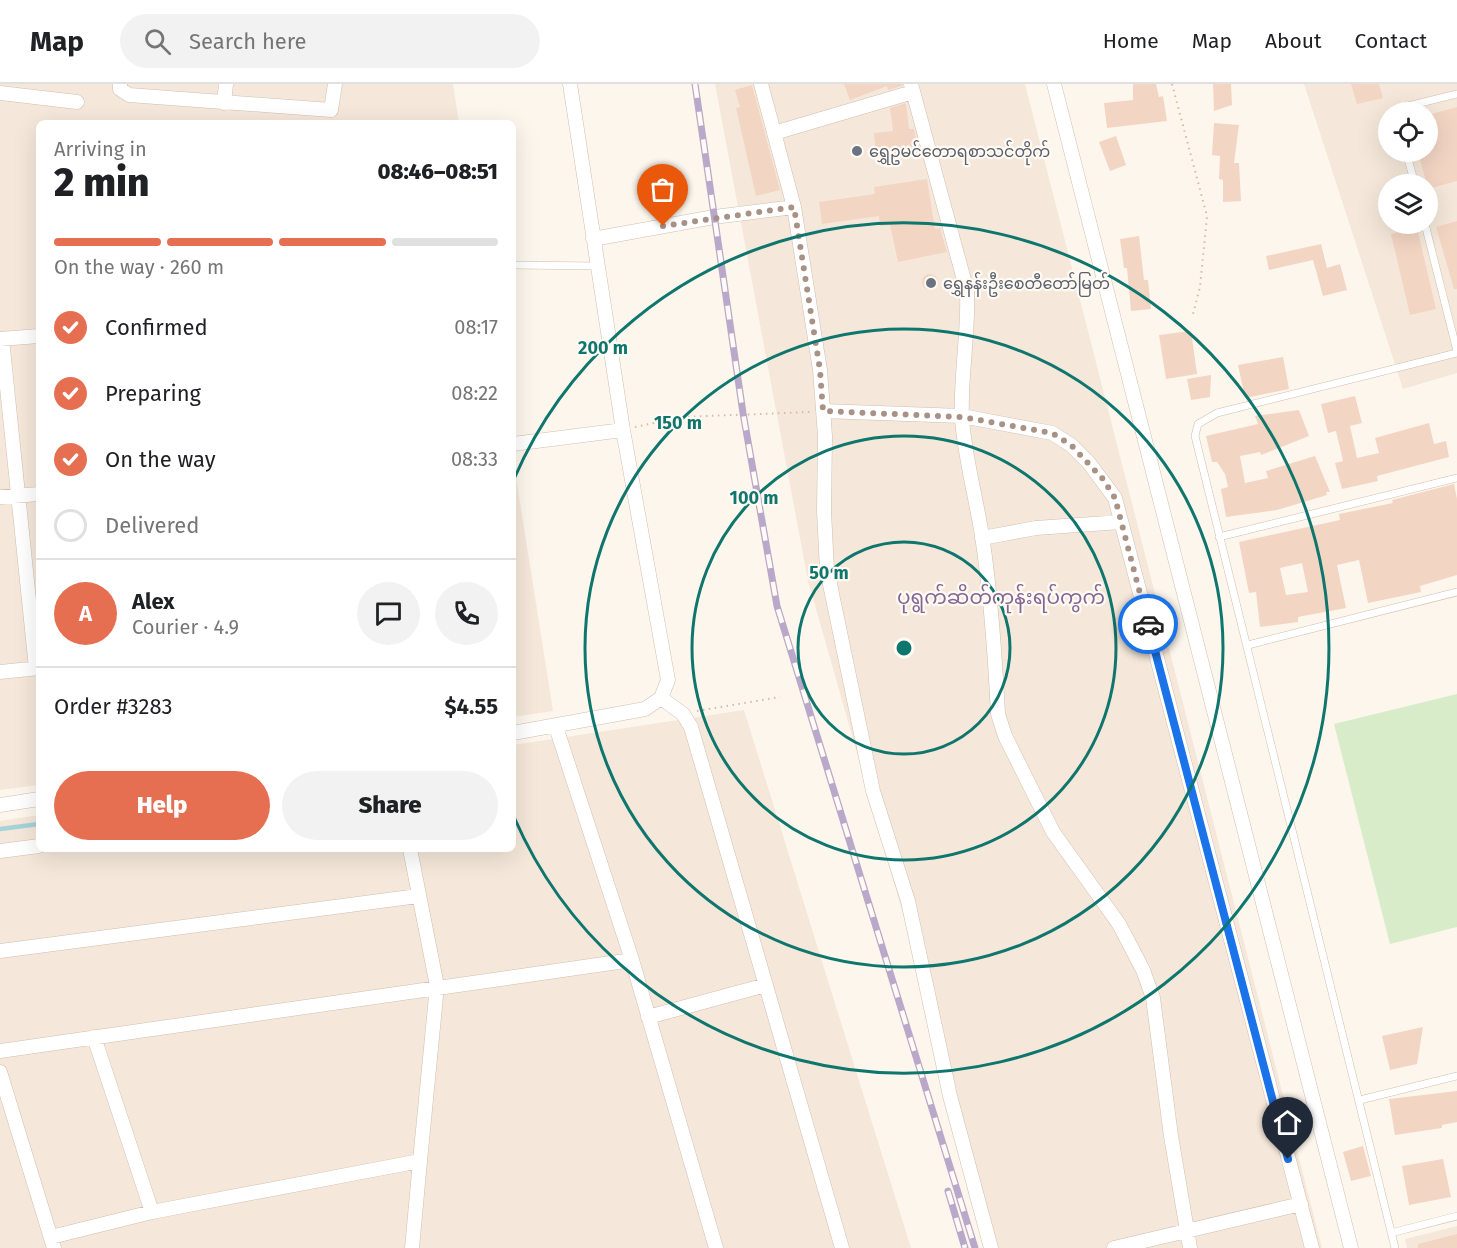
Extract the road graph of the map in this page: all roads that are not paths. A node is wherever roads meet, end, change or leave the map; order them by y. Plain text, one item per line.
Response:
1 (226, 84) edge
2 (334, 84) edge
3 (570, 84) edge
4 (761, 84) edge
5 (1054, 84) edge
6 (120, 87) edge
7 (912, 88) edge
8 (0, 93) edge
9 (1457, 94) edge
10 (77, 102) dead end
11 (1424, 102) edge
12 (224, 103) junction
13 (774, 134) junction
14 (794, 207) junction
15 (1428, 234) edge
16 (593, 239) junction
17 (516, 265) edge
18 (597, 266) junction
19 (36, 336) edge
20 (1, 339) edge
21 (1457, 352) edge
22 (823, 411) junction
23 (962, 417) junction
24 (622, 430) junction
25 (516, 444) edge
26 (1457, 478) edge
27 (36, 494) edge
28 (18, 496) junction
29 (0, 497) edge
30 (1121, 522) junction
31 (1219, 537) junction
32 (982, 538) junction
33 (1457, 592) edge
34 (1248, 645) junction
35 (36, 651) edge
36 (36, 668) edge
37 (0, 672) edge
38 (661, 698) junction
39 (556, 727) junction
40 (516, 733) edge
41 (36, 799) edge
42 (0, 805) edge
43 (36, 846) edge
44 (0, 851) edge
45 (411, 852) edge
46 (418, 896) junction
47 (0, 951) edge
48 (632, 960) junction
49 (766, 985) junction
50 (437, 986) junction
51 (648, 1017) junction
52 (94, 1037) junction
53 (0, 1051) edge
54 (0, 1072) edge
55 (1457, 1076) edge
56 (1360, 1100) junction
57 (420, 1161) junction
58 (1300, 1204) junction
59 (152, 1212) junction
60 (1457, 1216) edge
61 (1187, 1230) junction
62 (1391, 1233) junction
63 (52, 1243) edge
64 (412, 1248) edge
65 (716, 1248) edge
66 (843, 1248) edge
67 (991, 1248) edge
68 (1114, 1248) edge
69 (1190, 1248) edge
70 (1311, 1248) edge
71 (1351, 1248) edge
72 (1395, 1248) edge

1 - 12 street
2 - 12 street
3 - 16 street
4 - 13 street
5 - 71 street
6 - 12 street
7 - 13 street
7 - 23 street
8 - 10 street
9 - 11 lane
13 - 14 street
14 - 16 street
14 - 22 street
15 - 21 lane
16 - 18 street
17 - 18 lane
18 - 24 street
19 - 20 street
20 - 28 street
21 - 31 lane
22 - 23 street
22 - 67 street
23 - 30 street
23 - 32 street
24 - 25 street
24 - 38 street
26 - 31 lane
27 - 28 street
28 - 29 street
28 - 35 street
30 - 32 street
30 - 58 street
31 - 34 lane
32 - 61 street
33 - 34 lane
34 - 56 lane
36 - 37 street
38 - 39 street
38 - 49 street
39 - 40 street
39 - 48 street
41 - 42 street
43 - 44 street
45 - 46 street
46 - 47 street
46 - 50 street
48 - 50 street
48 - 51 street
49 - 51 street
49 - 66 street
50 - 52 street
50 - 57 street
51 - 65 street
52 - 53 street
52 - 59 street
54 - 63 street
55 - 56 lane
56 - 62 lane
57 - 59 street
57 - 64 street
58 - 61 street
58 - 70 street
59 - 63 street
60 - 62 lane
61 - 68 street
61 - 69 street
62 - 72 lane

